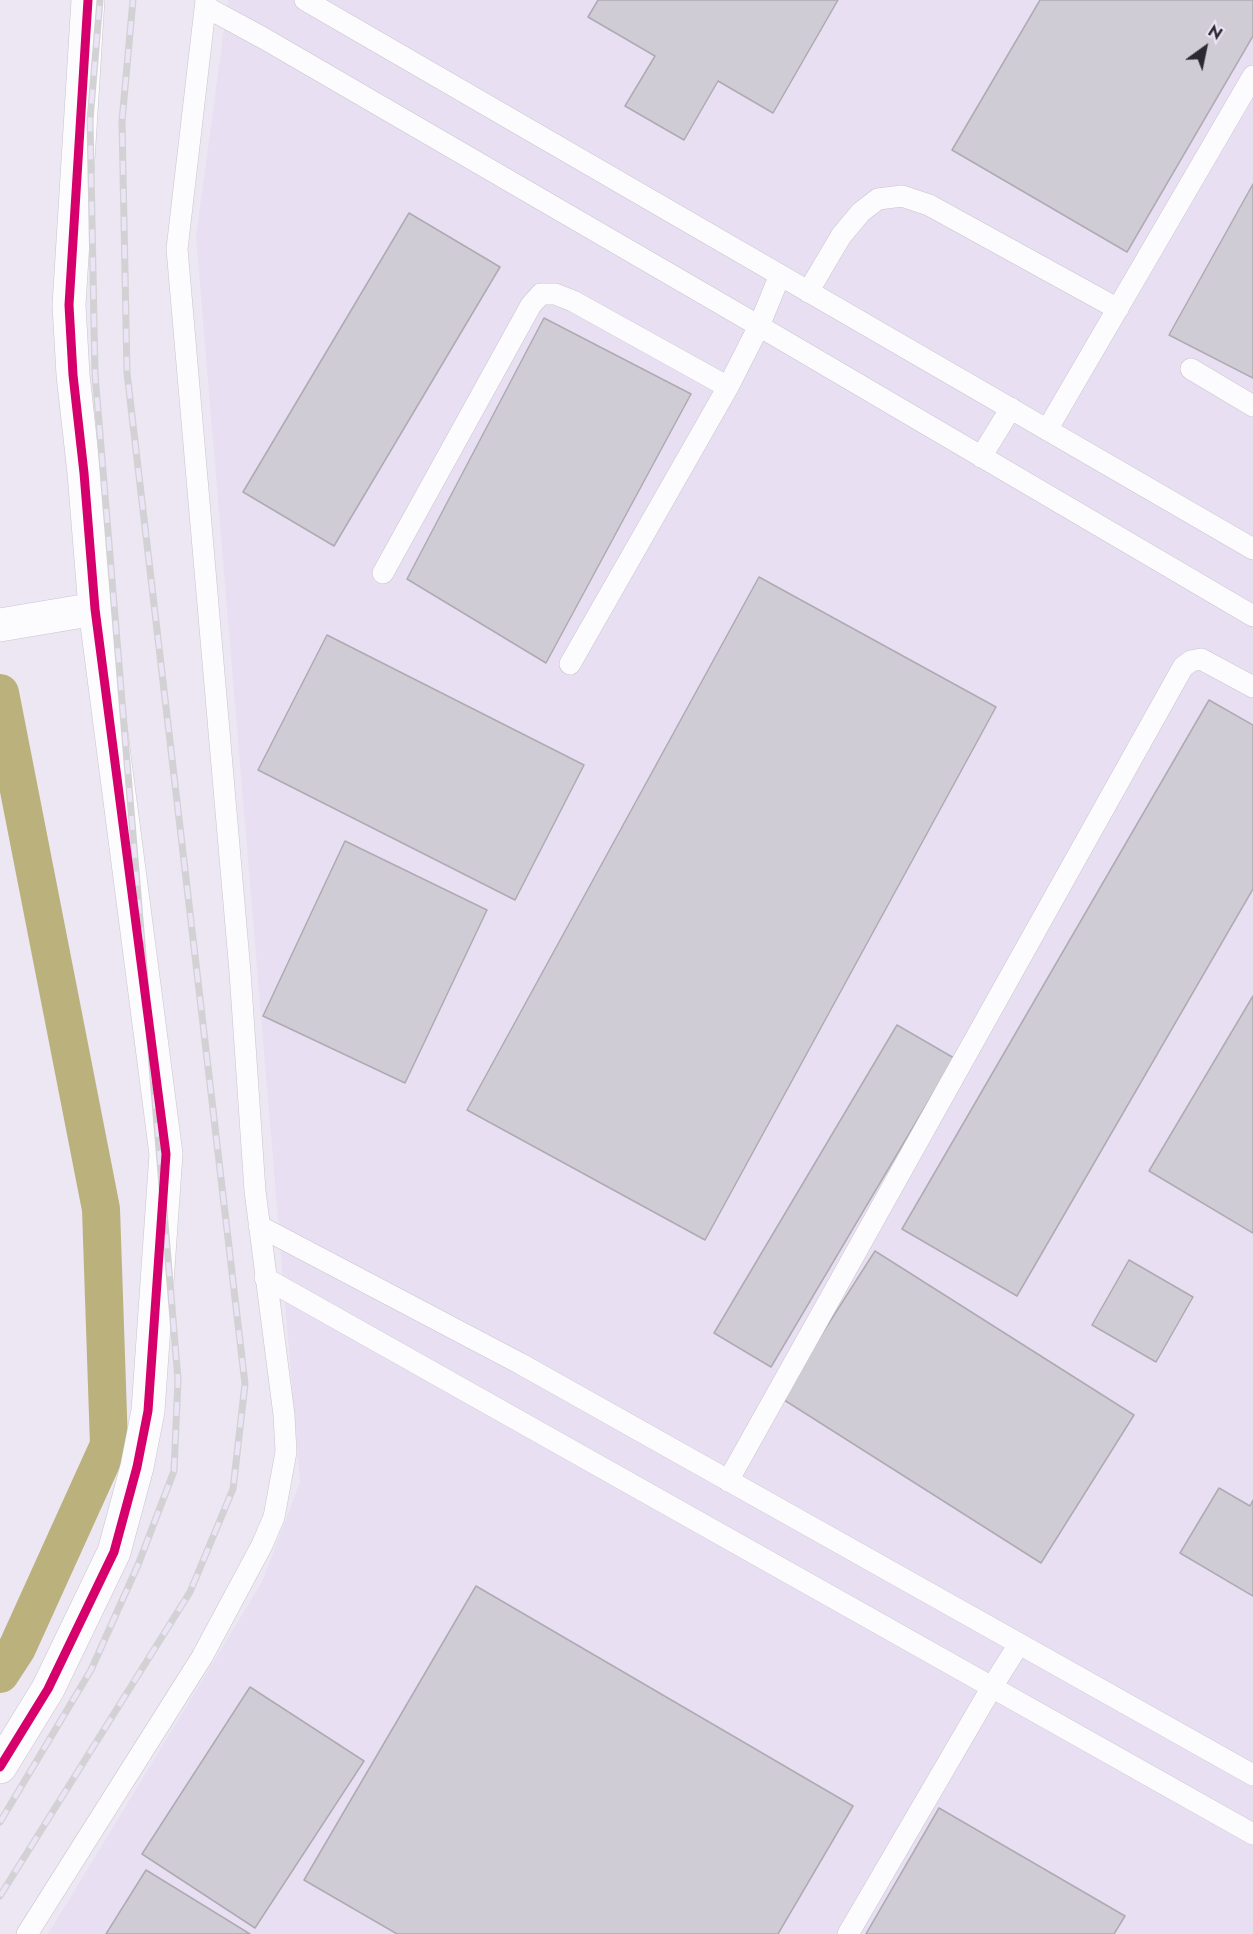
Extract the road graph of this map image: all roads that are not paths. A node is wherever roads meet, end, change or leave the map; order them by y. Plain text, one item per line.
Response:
1 (88, 0) edge
2 (305, 0) edge
3 (206, 3) edge
4 (1253, 76) edge
5 (780, 275) junction
6 (808, 292) junction
7 (1118, 309) junction
8 (759, 326) junction
9 (1191, 369) dead end
10 (728, 387) junction
11 (1253, 406) edge
12 (1011, 408) junction
13 (1047, 430) junction
14 (981, 456) junction
15 (1253, 549) edge
16 (383, 573) dead end
17 (81, 611) junction
18 (1253, 616) edge
19 (0, 625) edge
20 (570, 664) dead end
21 (1253, 687) edge
22 (259, 1226) junction
23 (265, 1278) junction
24 (729, 1481) junction
25 (1019, 1644) junction
26 (992, 1687) junction
27 (0, 1767) edge
28 (1253, 1775) edge
29 (1253, 1834) edge
30 (27, 1934) edge
31 (848, 1934) edge

1 - 17 street
2 - 5 lane
3 - 8 lane
3 - 22 lane
4 - 7 lane
5 - 6 lane
5 - 8 lane
6 - 7 lane
6 - 12 lane
7 - 13 lane
8 - 10 lane
8 - 14 lane
9 - 11 lane
10 - 16 lane
10 - 20 lane
12 - 13 lane
12 - 14 lane
13 - 15 lane
14 - 18 lane
17 - 19 street
17 - 27 street
21 - 24 lane
22 - 23 lane
22 - 24 lane
23 - 26 lane
23 - 30 lane
24 - 25 lane
25 - 26 lane
25 - 28 lane
26 - 29 lane
26 - 31 lane

